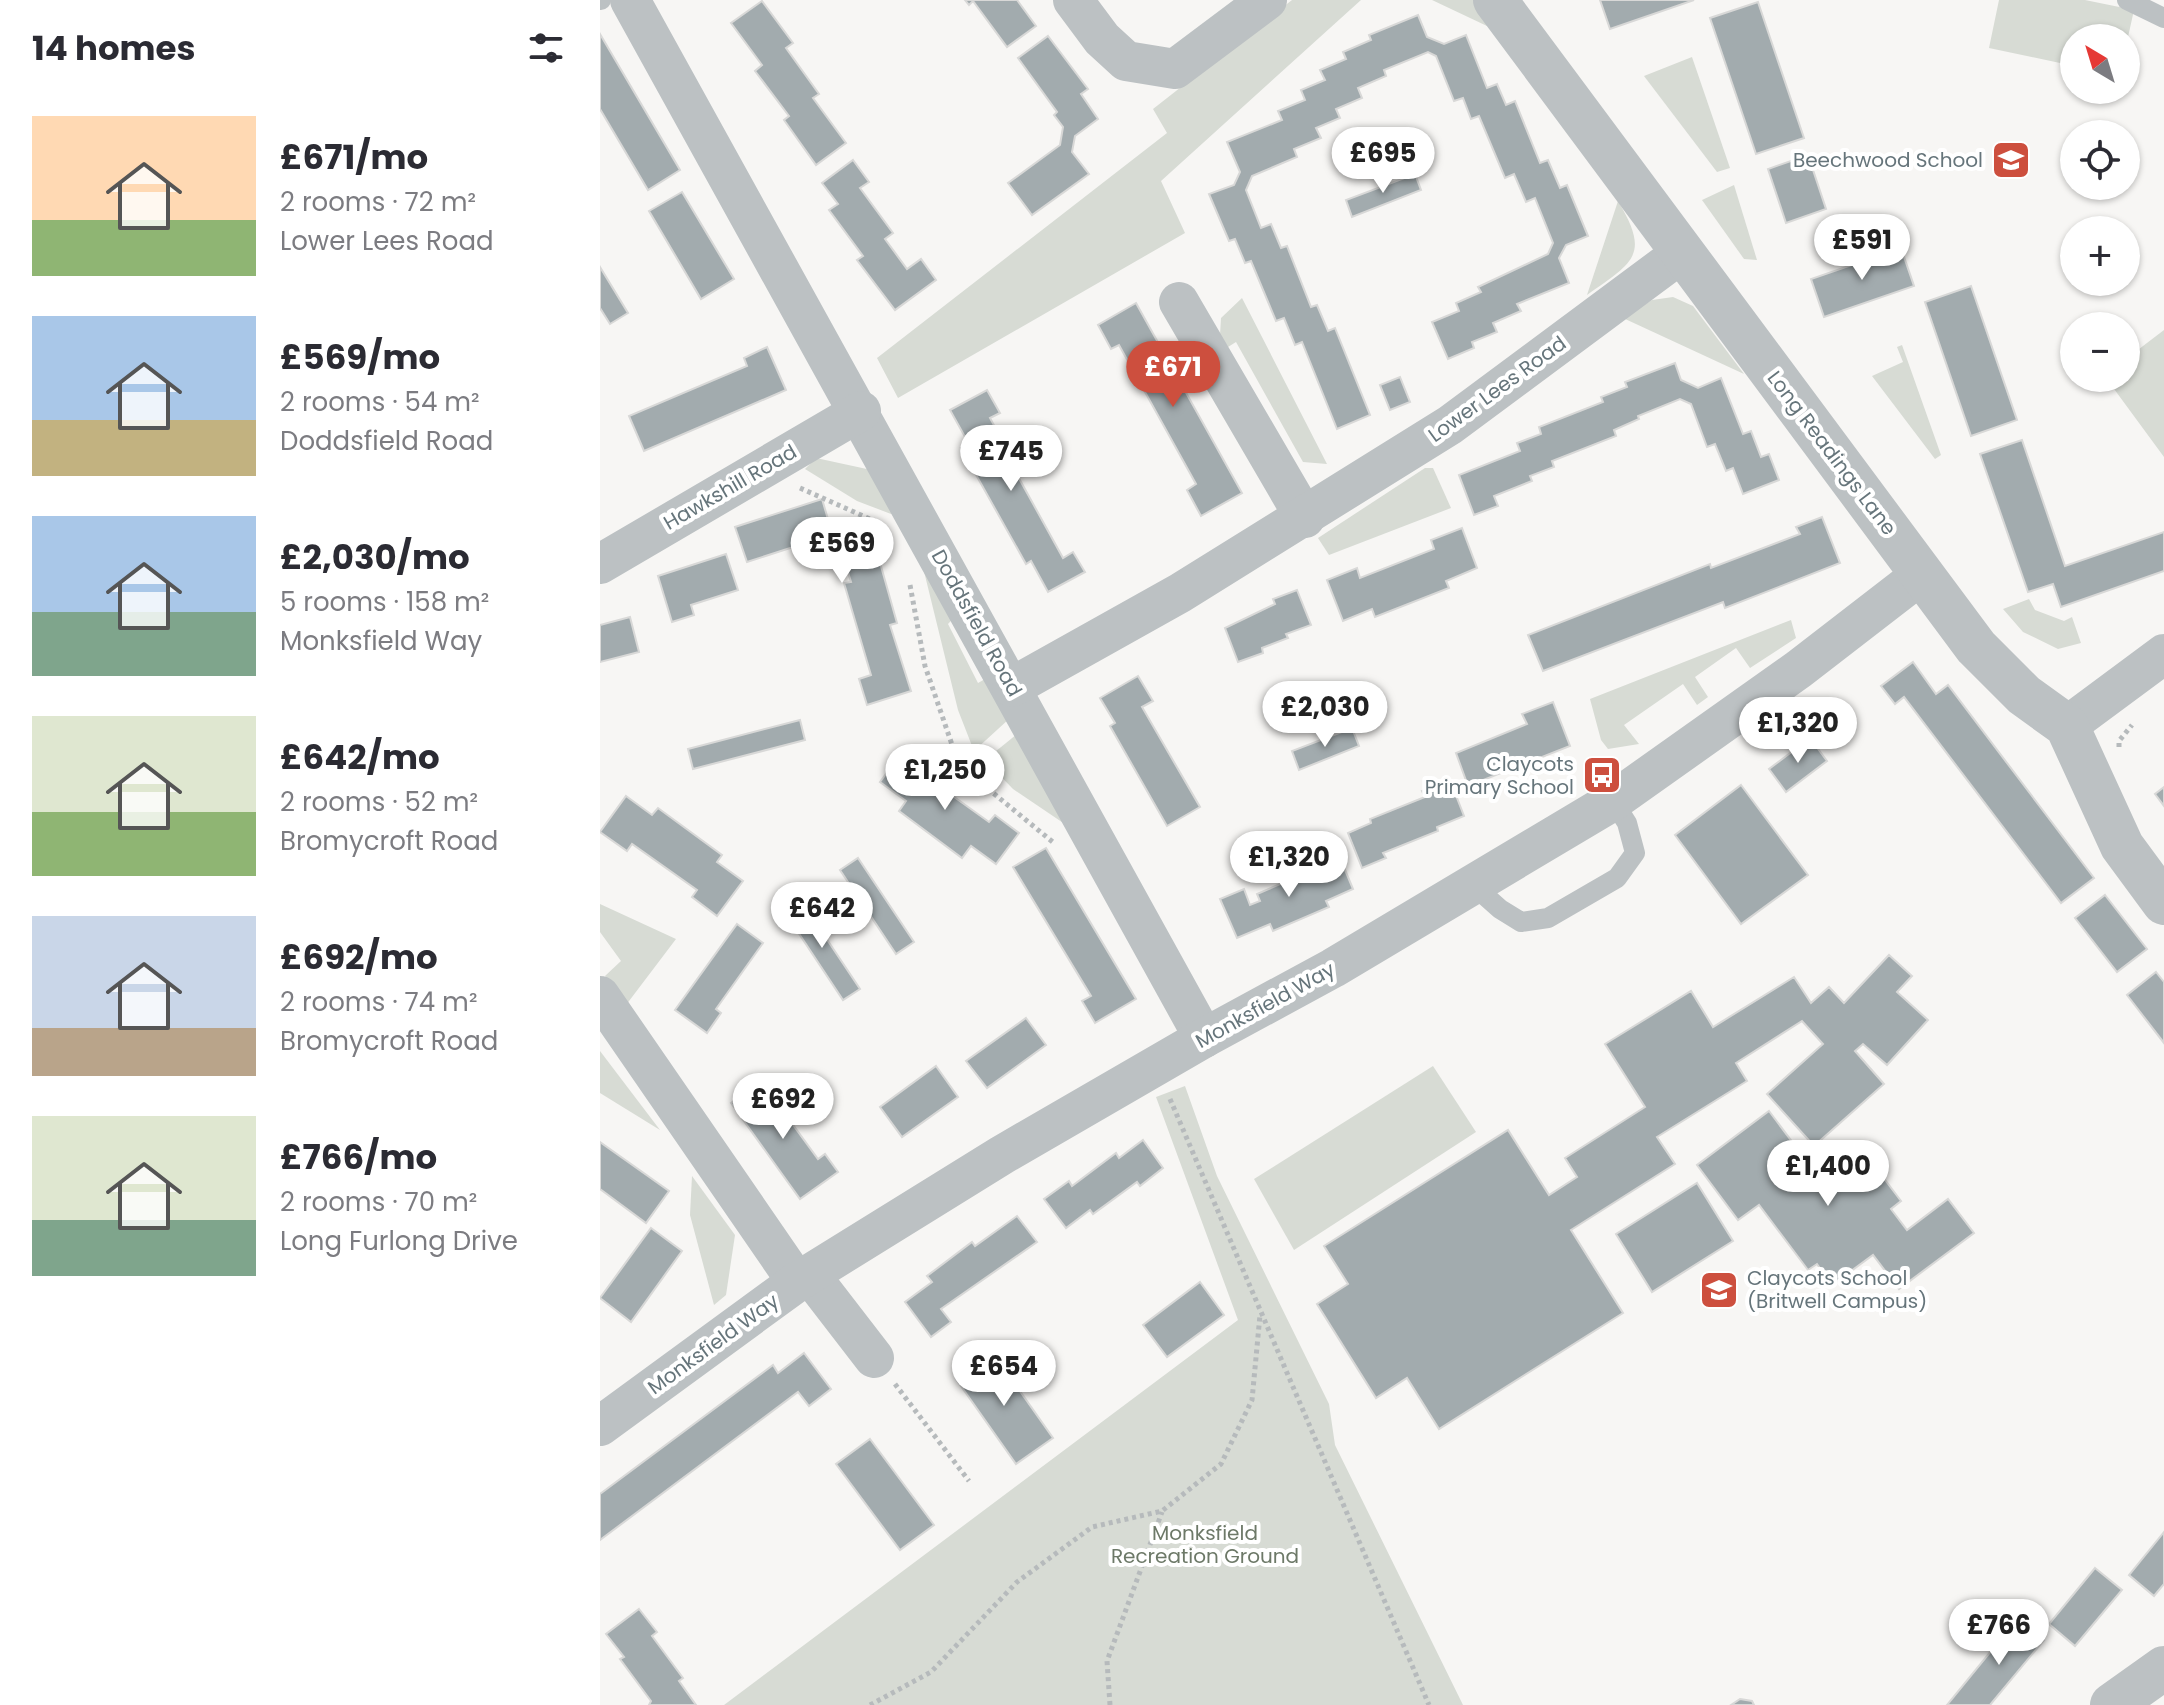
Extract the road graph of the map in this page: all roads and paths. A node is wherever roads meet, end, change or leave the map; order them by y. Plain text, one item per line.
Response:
1 (630, 0) edge
2 (1073, 0) edge
3 (1267, 0) edge
4 (1495, 0) edge
5 (2127, 0) edge
6 (2164, 18) edge
7 (1683, 252) junction
8 (1179, 302) dead end
9 (861, 411) junction
10 (759, 469) junction
11 (1305, 518) junction
12 (890, 527) dead end
13 (600, 564) edge
14 (1922, 574) junction
15 (909, 576) dead end
16 (2164, 654) edge
17 (1012, 687) junction
18 (2067, 726) junction
19 (1613, 801) junction
20 (1062, 848) dead end
21 (1473, 885) junction
22 (2164, 903) edge
23 (600, 996) edge
24 (1204, 1038) junction
25 (1156, 1065) junction
26 (804, 1278) junction
27 (1260, 1314) junction
28 (874, 1358) joint
29 (600, 1426) edge
30 (969, 1481) dead end
31 (1162, 1511) junction
32 (2164, 1668) edge
33 (870, 1705) edge
34 (1110, 1705) edge
35 (1429, 1705) edge
36 (2112, 1705) edge

1 - 9 street, Doddsfield Road
2 - 3 street
4 - 7 street, Long Readings Lane
5 - 6 lane
7 - 11 street, Lower Lees Road
7 - 14 street, Long Readings Lane
8 - 11 street
9 - 10 street, Hawkshill Road
9 - 17 street, Doddsfield Road
10 - 12 path
10 - 13 street, Hawkshill Road
11 - 17 street, Lower Lees Road
14 - 18 street, Long Readings Lane
14 - 19 street, Monksfield Way
15 - 20 path
16 - 18 street
17 - 24 street, Doddsfield Road
18 - 22 street, Long Readings Lane
19 - 21 street, Monksfield Way
19 - 21 lane
21 - 24 street, Monksfield Way
23 - 26 street
24 - 25 street, Monksfield Way
25 - 26 street, Monksfield Way
25 - 27 path
26 - 28 street
26 - 29 street, Monksfield Way
27 - 31 path
27 - 35 path
28 - 30 path
31 - 33 path
31 - 34 path
32 - 36 street

